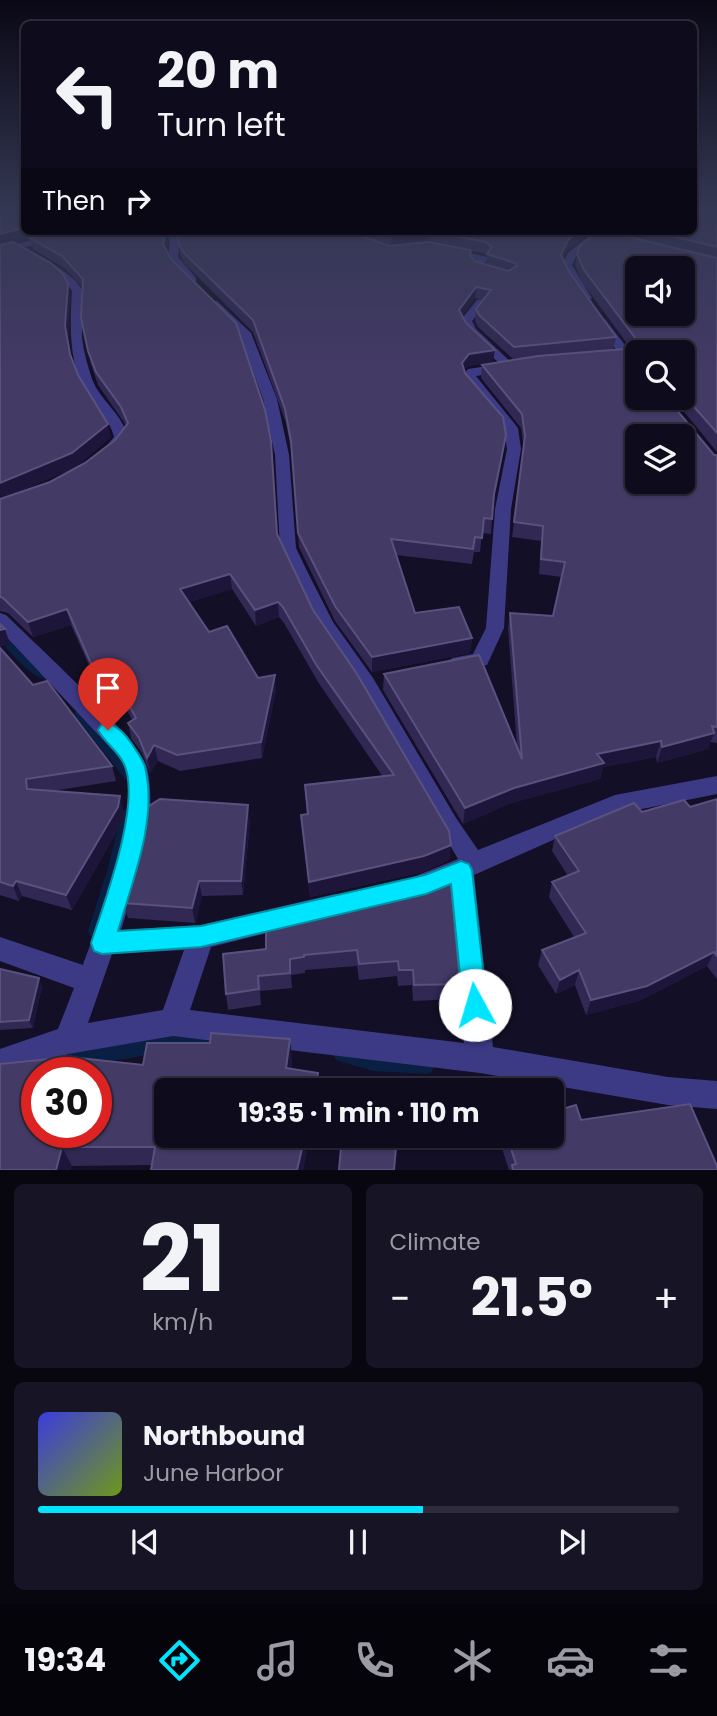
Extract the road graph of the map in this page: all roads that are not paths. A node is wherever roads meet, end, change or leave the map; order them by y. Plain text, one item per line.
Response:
1 (39, 260) edge
2 (175, 260) edge
3 (483, 260) edge
4 (570, 260) edge
5 (508, 277) edge
6 (481, 302) edge
7 (625, 361) edge
8 (94, 463) edge
9 (0, 619) edge
10 (443, 666) edge
11 (717, 785) edge
12 (468, 868) junction
13 (399, 890) edge
14 (360, 900) edge
15 (201, 937) junction
16 (102, 943) junction
17 (0, 949) edge
18 (89, 980) junction
19 (173, 1023) junction
20 (68, 1040) junction
21 (480, 1059) junction
22 (0, 1063) edge
23 (717, 1094) edge

1 - 8 street
2 - 12 street
3 - 5 street
4 - 7 street
6 - 10 street
9 - 16 street
11 - 12 street
12 - 13 street
12 - 21 street
14 - 15 street
15 - 16 street
15 - 19 street
16 - 18 street
17 - 18 street
18 - 20 street
19 - 20 street
19 - 21 street
20 - 22 street
21 - 23 street

